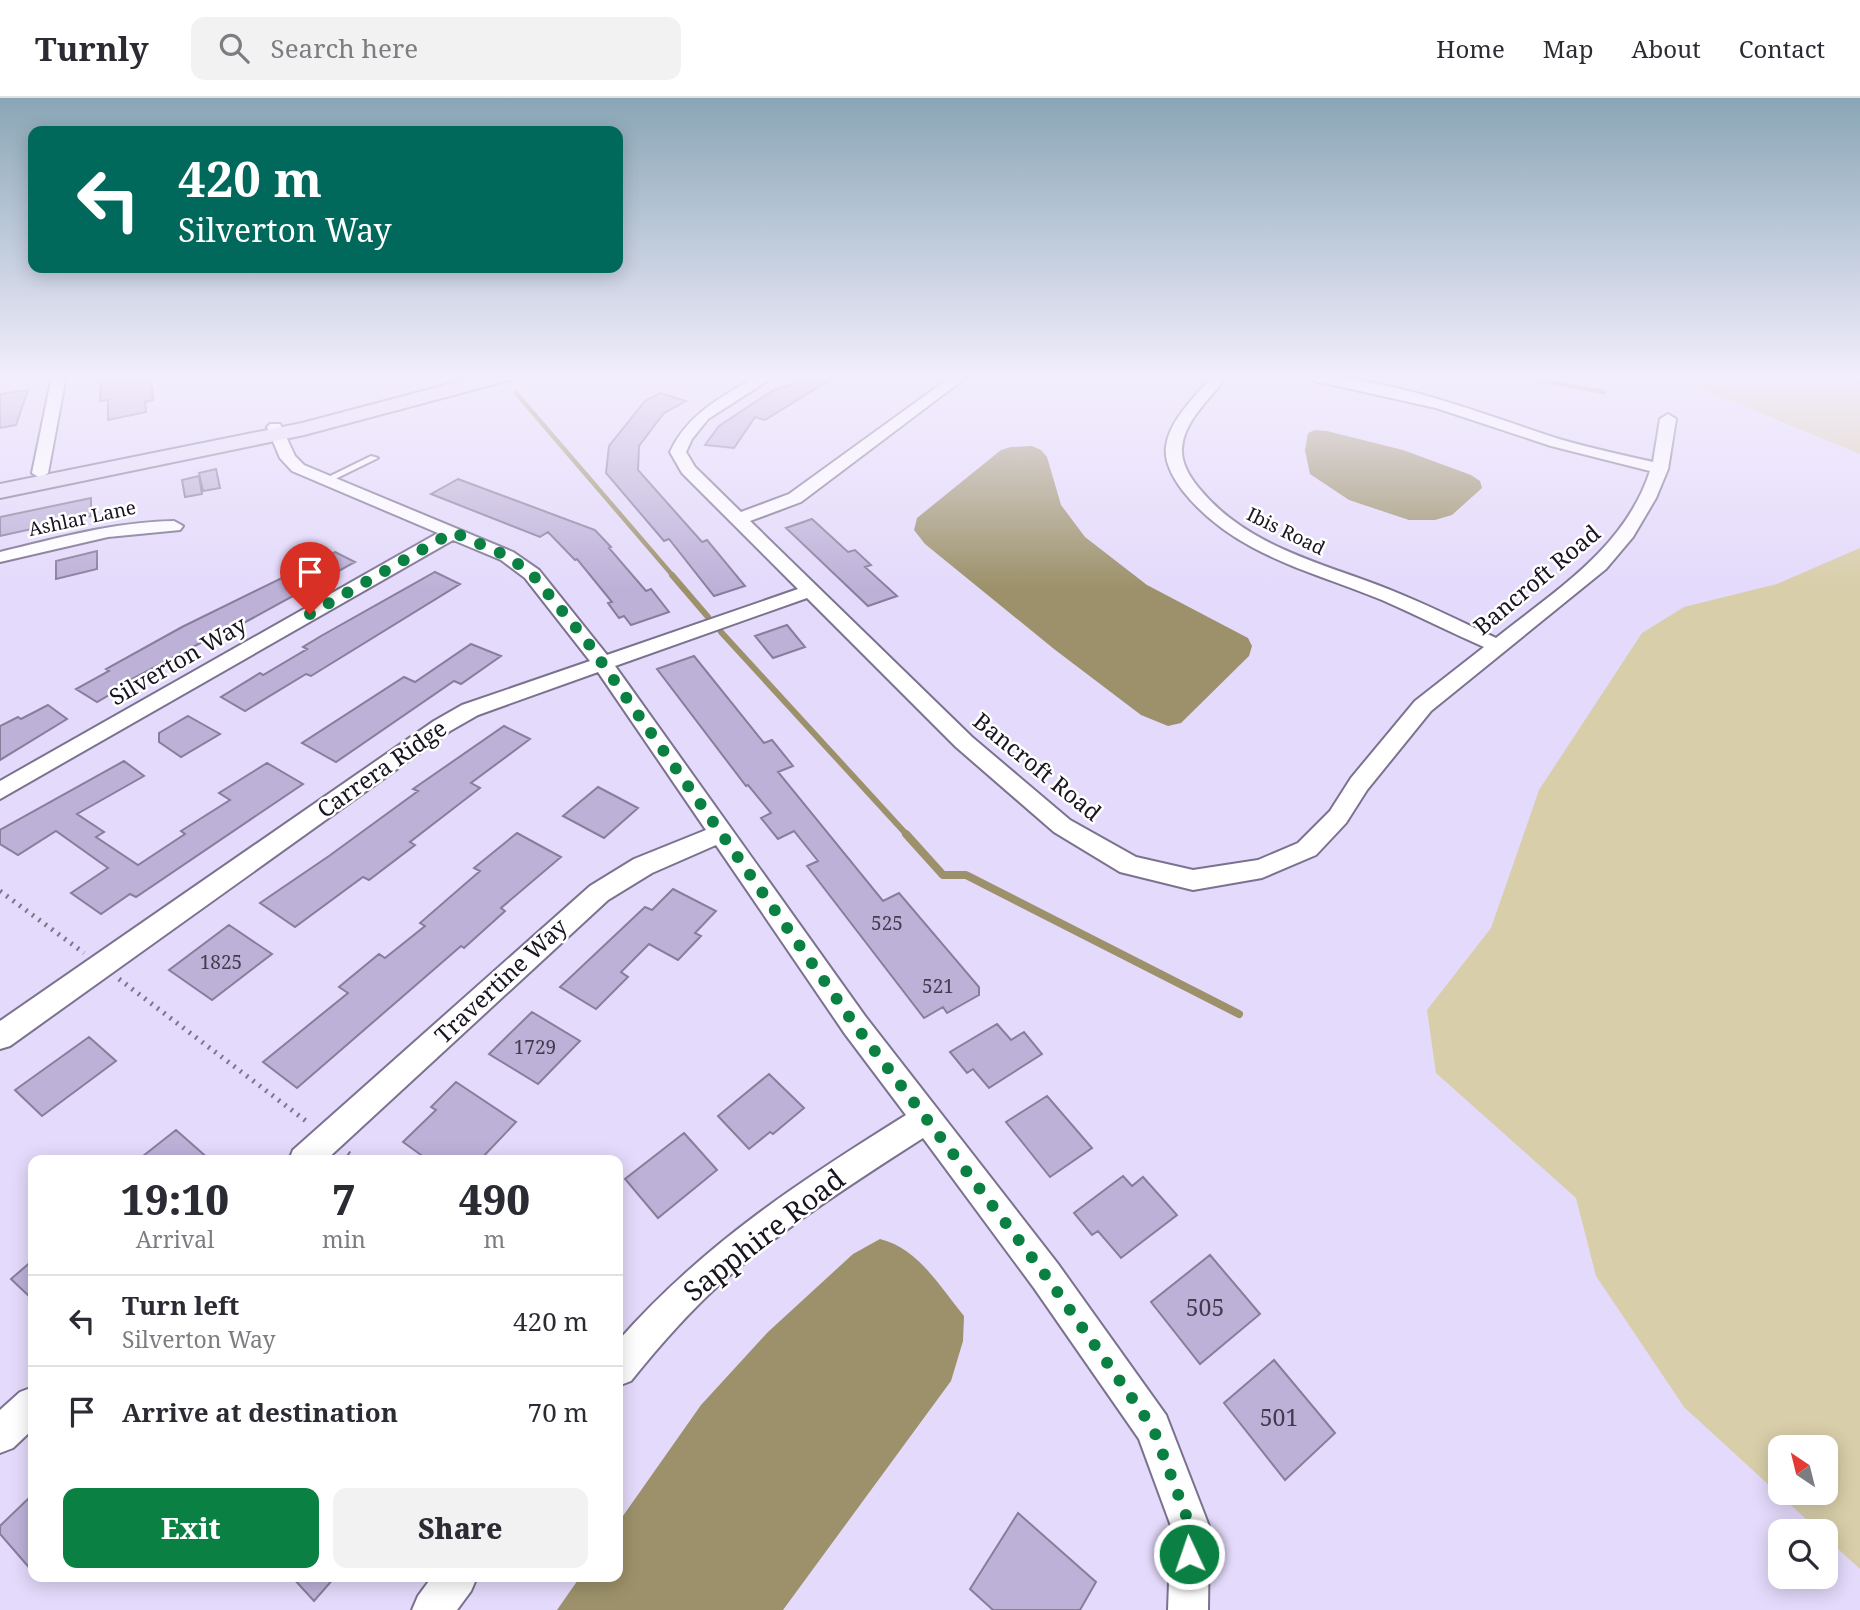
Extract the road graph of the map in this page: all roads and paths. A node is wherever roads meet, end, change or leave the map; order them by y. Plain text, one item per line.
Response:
1 (45, 447) edge
2 (189, 447) edge
3 (204, 447) edge
4 (284, 447) edge
5 (680, 447) edge
6 (865, 447) edge
7 (1174, 447) edge
8 (1571, 447) edge
9 (1664, 447) edge
10 (374, 458) dead end
11 (1660, 469) junction
12 (40, 473) junction
13 (326, 480) junction
14 (0, 482) edge
15 (0, 491) edge
16 (737, 520) junction
17 (174, 526) dead end
18 (453, 532) junction
19 (0, 557) edge
20 (810, 591) junction
21 (1497, 646) junction
22 (601, 663) junction
23 (0, 791) edge
24 (719, 834) junction
25 (0, 891) edge
26 (102, 965) junction
27 (0, 1037) edge
28 (926, 1119) junction
29 (329, 1138) junction
30 (310, 1155) edge
31 (351, 1155) edge
32 (623, 1362) edge
33 (28, 1409) edge
34 (0, 1434) edge
35 (453, 1582) edge
36 (432, 1610) edge
37 (1188, 1610) edge

1 - 12 street
2 - 12 main road
3 - 15 main road
4 - 13 street
5 - 16 street, Bancroft Road
6 - 16 street
7 - 21 street, Ibis Road
8 - 11 street
9 - 11 street, Bancroft Road
10 - 13 lane
11 - 21 street, Bancroft Road
12 - 14 main road
13 - 18 street
16 - 20 street, Bancroft Road
17 - 19 street, Ashlar Lane
18 - 22 street
18 - 23 street, Silverton Way
20 - 21 street, Bancroft Road
20 - 22 street, Carrera Ridge
22 - 24 street
22 - 26 street, Carrera Ridge
24 - 28 street
24 - 29 street, Travertine Way
25 - 26 path
26 - 27 street, Carrera Ridge
26 - 29 path
28 - 32 street, Sapphire Road
28 - 37 street
29 - 30 street, Travertine Way
29 - 31 path
33 - 34 street
35 - 36 street

